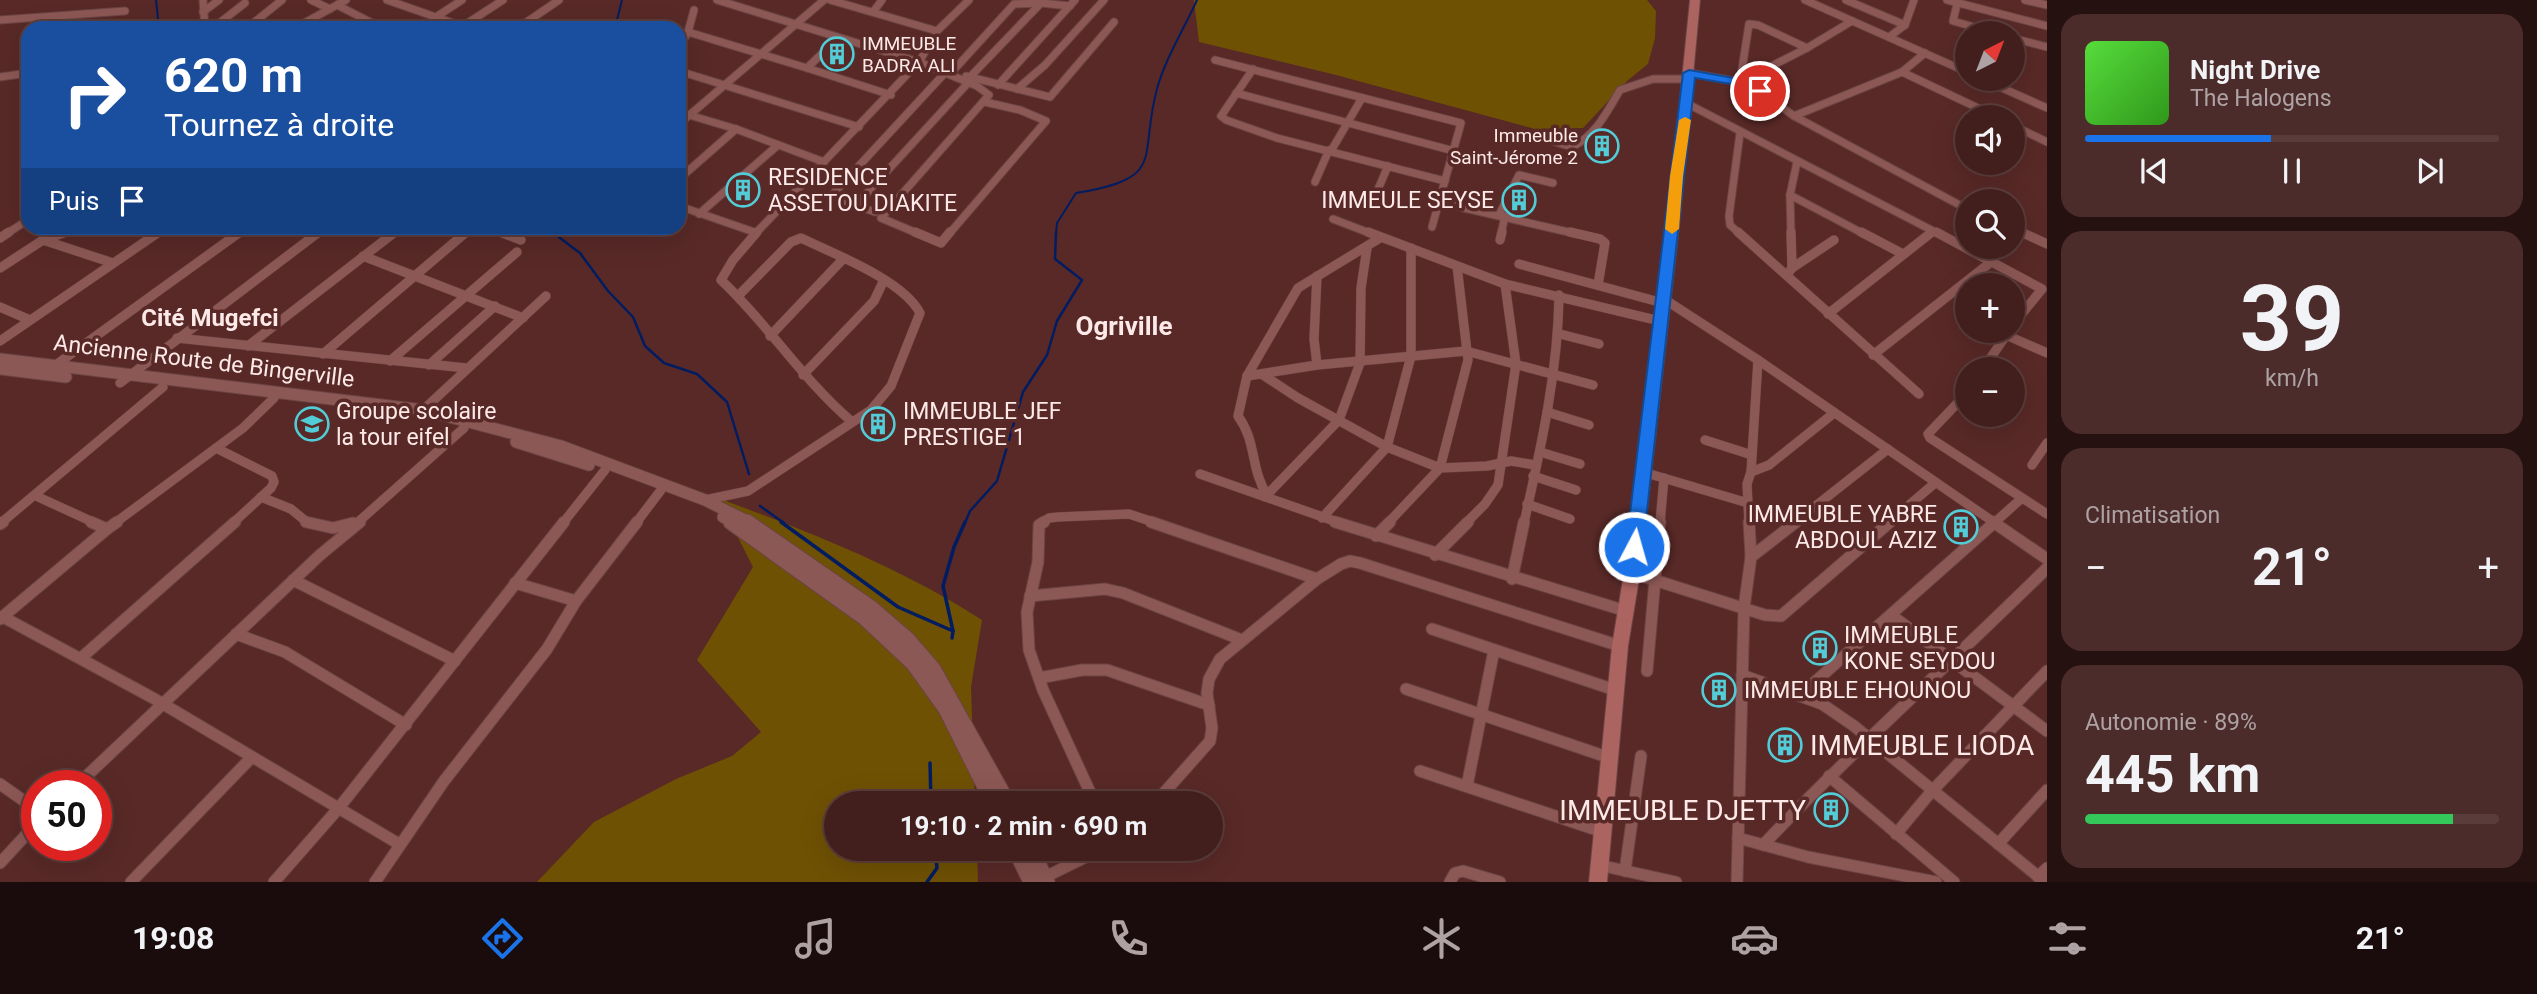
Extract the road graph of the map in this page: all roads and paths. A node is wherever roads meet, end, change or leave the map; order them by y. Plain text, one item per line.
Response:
1 (203, 0) edge
2 (219, 0) edge
3 (282, 0) edge
4 (311, 0) edge
5 (346, 0) edge
6 (387, 0) edge
7 (411, 0) edge
8 (462, 0) edge
9 (503, 0) edge
10 (559, 0) edge
11 (717, 0) edge
12 (824, 0) edge
13 (830, 0) edge
14 (882, 0) edge
15 (969, 0) edge
16 (1104, 0) edge
17 (1695, 0) edge
18 (1805, 0) edge
19 (1846, 0) edge
20 (1914, 0) edge
21 (1947, 0) edge
22 (2025, 0) edge
23 (1958, 1) edge
24 (1016, 2) edge
25 (1041, 3) junction
26 (1073, 3) edge
27 (245, 4) dead end
28 (402, 5) junction
29 (2047, 5) edge
30 (333, 7) junction
31 (694, 10) dead end
32 (125, 11) dead end
33 (203, 12) junction
34 (873, 12) junction
35 (436, 17) junction
36 (1, 21) edge
37 (204, 21) edge
38 (222, 21) edge
39 (256, 21) edge
40 (308, 21) edge
41 (366, 21) edge
42 (448, 21) edge
43 (473, 21) edge
44 (528, 21) edge
45 (1852, 21) junction
46 (1114, 22) dead end
47 (1955, 23) edge
48 (794, 25) junction
49 (1905, 25) junction
50 (2047, 26) edge
51 (937, 31) junction
52 (688, 32) junction
53 (686, 36) edge
54 (1889, 37) junction
55 (838, 38) junction
56 (2025, 41) edge
57 (2047, 47) edge
58 (1807, 48) junction
59 (1925, 53) junction
60 (760, 54) junction
61 (1215, 60) dead end
62 (922, 64) junction
63 (1955, 67) edge
64 (807, 68) junction
65 (1253, 69) junction
66 (1902, 72) junction
67 (686, 73) edge
68 (21, 74) edge
69 (947, 74) junction
70 (1689, 76) junction
71 (0, 77) edge
72 (969, 80) junction
73 (1740, 82) junction
74 (723, 85) junction
75 (998, 85) junction
76 (1017, 89) junction
77 (2009, 91) edge
78 (1236, 93) junction
79 (891, 94) junction
80 (1362, 98) junction
81 (985, 102) junction
82 (1686, 103) junction
83 (1972, 105) edge
84 (2047, 108) edge
85 (686, 114) edge
86 (689, 115) junction
87 (1794, 116) junction
88 (686, 118) edge
89 (1348, 123) junction
90 (859, 127) junction
91 (736, 129) junction
92 (2025, 131) edge
93 (1740, 133) junction
94 (1545, 139) dead end
95 (2047, 142) edge
96 (778, 145) junction
97 (1572, 147) junction
98 (1330, 150) junction
99 (1454, 151) junction
100 (824, 162) junction
101 (1797, 162) junction
102 (1570, 163) dead end
103 (1388, 166) junction
104 (686, 173) edge
105 (1445, 181) junction
106 (1315, 182) dead end
107 (1553, 184) dead end
108 (1790, 195) junction
109 (1373, 201) dead end
110 (1438, 202) junction
111 (1955, 203) edge
112 (855, 206) junction
113 (686, 209) edge
114 (886, 209) junction
115 (699, 214) junction
116 (1502, 216) junction
117 (1333, 219) dead end
118 (21, 224) edge
119 (1432, 227) dead end
120 (754, 232) junction
121 (1932, 232) junction
122 (2025, 234) edge
123 (58, 235) edge
124 (155, 235) edge
125 (236, 235) edge
126 (315, 235) edge
127 (391, 235) edge
128 (463, 235) edge
129 (508, 235) edge
130 (0, 238) edge
131 (1380, 238) junction
132 (43, 240) junction
133 (521, 240) dead end
134 (1500, 240) dead end
135 (1833, 240) dead end
136 (2047, 244) edge
137 (1367, 248) junction
138 (1411, 248) junction
139 (517, 252) dead end
140 (1903, 254) junction
141 (363, 256) junction
142 (844, 258) junction
143 (1991, 262) junction
144 (113, 263) junction
145 (1519, 264) dead end
146 (1457, 267) junction
147 (0, 268) edge
148 (1790, 271) junction
149 (2012, 273) edge
150 (415, 275) junction
151 (1317, 276) junction
152 (2025, 280) edge
153 (883, 282) junction
154 (1505, 284) junction
155 (1598, 285) junction
156 (1559, 295) junction
157 (468, 296) junction
158 (546, 296) dead end
159 (738, 296) junction
160 (1663, 301) junction
161 (495, 306) junction
162 (0, 307) edge
163 (2025, 310) edge
164 (1828, 314) junction
165 (523, 318) junction
166 (30, 320) junction
167 (1660, 321) junction
168 (1560, 334) junction
169 (770, 336) junction
170 (177, 338) junction
171 (0, 341) edge
172 (2025, 342) edge
173 (1598, 344) dead end
174 (248, 346) junction
175 (1466, 351) junction
176 (2047, 353) edge
177 (323, 354) junction
178 (1873, 355) junction
179 (1411, 356) junction
180 (0, 359) edge
181 (1758, 360) junction
182 (390, 361) junction
183 (1360, 363) junction
184 (1516, 364) junction
185 (429, 365) junction
186 (1317, 365) junction
187 (52, 367) junction
188 (466, 368) junction
189 (0, 369) edge
190 (1553, 374) junction
191 (803, 375) junction
192 (1263, 375) junction
193 (1247, 376) junction
194 (124, 379) junction
195 (1593, 385) dead end
196 (163, 387) junction
197 (1920, 394) dead end
198 (274, 398) junction
199 (1955, 406) edge
200 (423, 410) junction
201 (1547, 412) junction
202 (1834, 413) junction
203 (851, 421) junction
204 (1339, 421) junction
205 (1589, 425) dead end
206 (464, 428) junction
207 (1705, 440) dead end
208 (2047, 443) edge
209 (1387, 447) junction
210 (216, 448) junction
211 (1888, 449) junction
212 (1540, 452) junction
213 (1752, 455) junction
214 (1500, 464) junction
215 (1580, 464) dead end
216 (2032, 465) dead end
217 (1440, 468) junction
218 (605, 470) junction
219 (1534, 470) junction
220 (1643, 472) junction
221 (1751, 472) junction
222 (1200, 474) dead end
223 (1664, 478) junction
224 (1935, 483) junction
225 (661, 490) junction
226 (1576, 490) dead end
227 (36, 496) junction
228 (1266, 496) junction
229 (261, 497) junction
230 (2022, 498) junction
231 (705, 500) junction
232 (1748, 503) junction
233 (1527, 504) junction
234 (2047, 514) edge
235 (1322, 518) junction
236 (1570, 519) dead end
237 (358, 521) junction
238 (1993, 523) junction
239 (0, 524) edge
240 (107, 529) junction
241 (1376, 536) junction
242 (1435, 555) junction
243 (1751, 556) junction
244 (2047, 559) edge
245 (2047, 568) edge
246 (1632, 573) junction
247 (1317, 579) junction
248 (1512, 579) junction
249 (293, 580) junction
250 (1656, 580) junction
251 (515, 583) junction
252 (1030, 596) junction
253 (576, 601) junction
254 (1744, 608) junction
255 (1626, 611) junction
256 (1891, 615) junction
257 (1, 618) edge
258 (1432, 629) dead end
259 (236, 634) junction
260 (1242, 640) junction
261 (1620, 646) junction
262 (1494, 650) junction
263 (81, 658) junction
264 (1951, 659) junction
265 (455, 660) junction
266 (1647, 671) dead end
267 (2047, 671) edge
268 (1742, 676) junction
269 (1039, 678) junction
270 (1406, 689) dead end
271 (1615, 690) junction
272 (1799, 696) junction
273 (164, 704) junction
274 (1209, 705) junction
275 (2014, 707) junction
276 (1480, 714) junction
277 (406, 725) junction
278 (2047, 732) edge
279 (1869, 741) junction
280 (1641, 756) dead end
281 (251, 758) junction
282 (1610, 758) junction
283 (93, 770) edge
284 (1420, 771) dead end
285 (1829, 776) junction
286 (0, 784) edge
287 (1467, 786) junction
288 (2047, 790) edge
289 (987, 791) edge
290 (1002, 791) edge
291 (1089, 791) edge
292 (1166, 791) edge
293 (1931, 792) junction
294 (21, 799) edge
295 (338, 809) junction
296 (1603, 832) junction
297 (1896, 834) junction
298 (1738, 838) junction
299 (21, 840) edge
300 (399, 844) junction
301 (1998, 844) junction
302 (1763, 845) junction
303 (1024, 861) edge
304 (1034, 861) edge
305 (1078, 861) edge
306 (0, 863) edge
307 (1599, 865) junction
308 (1626, 871) junction
309 (2043, 876) edge
310 (1039, 881) edge
311 (131, 882) edge
312 (274, 882) edge
313 (375, 882) edge
314 (1450, 882) edge
315 (1500, 882) edge
316 (1598, 882) edge
317 (1676, 882) edge
318 (1737, 882) edge
319 (1936, 882) edge
320 (1954, 882) edge

1 - 33 street
2 - 33 street
3 - 39 street
4 - 30 street
5 - 30 street
6 - 28 street
7 - 28 street
8 - 35 street
9 - 43 street
10 - 44 street
11 - 48 street
12 - 48 street
13 - 34 street
14 - 34 street
15 - 51 street
16 - 76 street
17 - 70 main road
18 - 45 street
19 - 49 street
20 - 49 street
21 - 23 street
22 - 29 street
23 - 47 street
23 - 50 street
24 - 25 street
24 - 69 street
25 - 26 street
25 - 72 street
26 - 75 street
27 - 38 street
28 - 35 street
30 - 40 street
30 - 41 street
31 - 52 street
32 - 36 street
33 - 37 street
34 - 51 street
35 - 42 street
45 - 54 street
45 - 58 street
46 - 76 street
48 - 55 street
48 - 60 street
49 - 54 street
51 - 62 street
52 - 53 street
52 - 60 street
54 - 59 street
55 - 62 street
55 - 64 street
56 - 57 street
58 - 73 street
58 - 73 street
59 - 63 street
59 - 66 street
60 - 64 street
60 - 74 street
61 - 65 street
62 - 69 street
62 - 79 street
64 - 79 street
65 - 78 street
65 - 80 street
66 - 83 street
66 - 87 street
67 - 74 street
68 - 71 street
69 - 72 street
69 - 112 street
70 - 73 street
70 - 82 main road
70 - 97 street
72 - 75 street
72 - 81 street
72 - 112 street
73 - 87 street
74 - 86 street
74 - 90 street
75 - 76 street
77 - 84 street
78 - 89 street
78 - 98 street
79 - 90 street
80 - 89 street
80 - 99 street
81 - 114 street
81 - 114 street
82 - 93 street
82 - 160 main road
85 - 86 street
86 - 88 street
86 - 91 street
87 - 111 street
89 - 98 street
89 - 99 street
90 - 100 street
91 - 96 street
91 - 104 street
92 - 95 street
93 - 101 street
93 - 148 street
94 - 97 street
96 - 100 street
96 - 115 street
97 - 102 street
98 - 103 street
98 - 106 street
99 - 105 street
100 - 120 street
101 - 108 street
101 - 121 street
103 - 105 street
103 - 109 street
105 - 110 street
107 - 116 street
108 - 140 street
108 - 148 street
110 - 116 street
110 - 119 street
112 - 114 street
113 - 115 street
115 - 120 street
116 - 134 street
116 - 155 street
117 - 131 street
118 - 130 street
120 - 159 street
121 - 140 street
121 - 143 street
122 - 136 street
123 - 132 street
124 - 144 street
125 - 187 street
126 - 170 street
127 - 141 street
128 - 150 street
129 - 133 street
131 - 137 street
131 - 138 street
132 - 144 street
132 - 147 street
135 - 148 street
137 - 151 street
137 - 183 street
138 - 146 street
138 - 179 street
139 - 157 street
140 - 164 street
141 - 150 street
141 - 174 street
142 - 153 street
142 - 159 street
142 - 169 street
143 - 149 street
143 - 178 street
144 - 166 street
145 - 155 street
146 - 154 street
146 - 175 street
148 - 164 street
150 - 157 street
150 - 177 street
151 - 186 street
151 - 193 street
152 - 163 street
153 - 191 street
153 - 203 street
154 - 156 street
154 - 184 street
155 - 160 street
156 - 167 street
156 - 168 street
157 - 161 street
157 - 182 street
158 - 165 street
159 - 169 street
160 - 167 main road
160 - 181 street
161 - 165 street
161 - 185 street
162 - 166 street
164 - 178 street
165 - 188 street
166 - 171 street
167 - 220 main road
168 - 173 street
168 - 190 street
169 - 191 street
170 - 174 street
170 - 194 street
172 - 176 street
174 - 177 street
175 - 179 street
175 - 184 street
175 - 217 street
177 - 182 street
178 - 197 street
179 - 183 street
179 - 209 street
180 - 187 street, Ancienne Route de Bingerville
181 - 202 street
181 - 213 street
182 - 185 street
183 - 186 street
183 - 204 street
184 - 190 street
184 - 214 street
185 - 188 street
186 - 192 street
187 - 194 street, Ancienne Route de Bingerville
188 - 200 street
189 - 194 street, Ancienne Route de Bingerville
190 - 195 street
190 - 201 street
191 - 203 street
192 - 193 street
192 - 204 street
193 - 228 street
194 - 196 street, Ancienne Route de Bingerville
194 - 200 street, Ancienne Route de Bingerville
196 - 198 street, Ancienne Route de Bingerville
196 - 227 street
198 - 206 street, Ancienne Route de Bingerville
198 - 210 street
199 - 230 street
200 - 231 street, Ancienne Route de Bingerville
201 - 205 street
201 - 212 street
202 - 211 street
202 - 221 street
203 - 231 street
204 - 209 street
204 - 228 street
206 - 218 street, Ancienne Route de Bingerville
206 - 237 street
207 - 213 street
208 - 216 street
209 - 217 street
209 - 235 street
210 - 229 street
210 - 240 street
211 - 224 street
211 - 243 street
212 - 215 street
212 - 219 street
213 - 221 street
214 - 217 street
214 - 219 street
214 - 242 street
217 - 241 street
218 - 225 street, Ancienne Route de Bingerville
218 - 251 street
219 - 226 street
219 - 233 street
220 - 223 street
220 - 246 main road
221 - 232 street
222 - 228 street
223 - 232 street
223 - 250 street
224 - 238 street
224 - 254 street
225 - 253 street
225 - 289 street, Ancienne Route de Bingerville
227 - 239 street
227 - 240 street
228 - 235 street
229 - 237 street
229 - 263 street
230 - 234 street
230 - 238 street
231 - 290 street, Ancienne Route de Bingerville
232 - 243 street
233 - 236 street
233 - 248 street
235 - 241 street
237 - 249 street
238 - 244 street
238 - 256 street
240 - 257 street
241 - 242 street
242 - 248 street
243 - 254 street
245 - 264 street
246 - 250 street
246 - 255 main road
247 - 252 street
247 - 260 street
247 - 261 street
248 - 255 street
249 - 259 street
249 - 265 street
250 - 254 street
250 - 266 street
251 - 253 street
251 - 265 street
252 - 260 street
252 - 269 street
253 - 300 street
254 - 268 street
255 - 261 main road
256 - 264 street
256 - 272 street
257 - 263 street
258 - 262 street
259 - 273 street
259 - 277 street
260 - 274 street
261 - 271 main road
262 - 271 street
262 - 276 street
263 - 273 street
264 - 275 street
264 - 279 street
265 - 277 street
267 - 275 street
268 - 272 street
268 - 298 street
269 - 274 street
269 - 291 street
270 - 276 street
271 - 282 main road
272 - 279 street
273 - 281 street
273 - 283 street
274 - 292 street
275 - 278 street
275 - 293 street
276 - 282 street
276 - 287 street
277 - 295 street
279 - 285 street
279 - 293 street
280 - 308 street
281 - 295 street
281 - 311 street
282 - 296 main road
284 - 287 street
285 - 297 street
285 - 302 street
286 - 294 street
287 - 296 street
288 - 301 street
293 - 297 street
293 - 301 street
295 - 300 street
295 - 312 street
296 - 307 main road
297 - 320 street
298 - 302 street
298 - 318 street
299 - 306 street
300 - 313 street
301 - 309 street
302 - 319 street
303 - 310 street
304 - 310 street
305 - 310 street
307 - 308 street
307 - 316 main road
308 - 317 street
314 - 315 street

